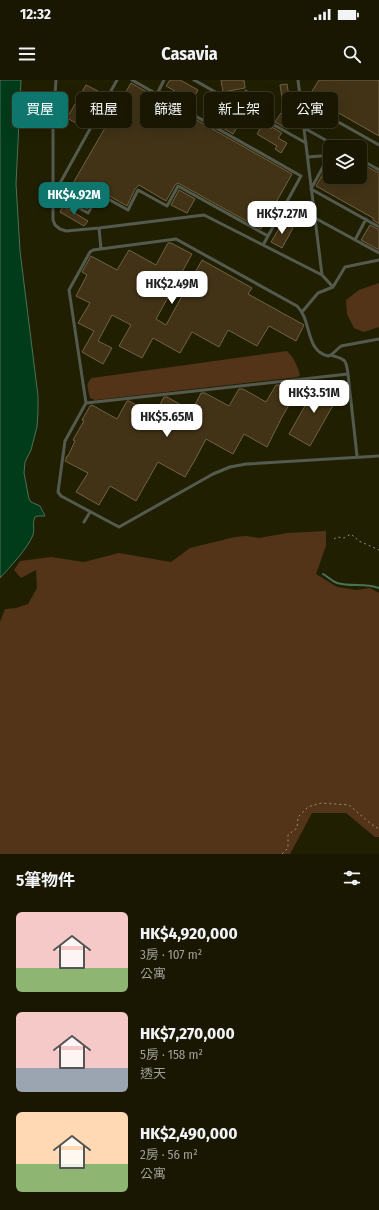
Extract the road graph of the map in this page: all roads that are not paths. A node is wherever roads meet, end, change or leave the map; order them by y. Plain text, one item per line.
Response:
1 (56, 80) edge
2 (61, 80) edge
3 (117, 80) edge
4 (132, 80) edge
5 (164, 80) edge
6 (194, 80) edge
7 (298, 80) edge
8 (153, 92) edge
9 (158, 92) edge
10 (215, 92) edge
11 (300, 92) edge
12 (338, 122) edge
13 (274, 126) edge
14 (217, 128) edge
15 (304, 128) joint
16 (325, 140) edge
17 (306, 144) junction
18 (379, 145) edge
19 (321, 156) dead end
20 (308, 158) junction
21 (367, 163) edge
22 (323, 167) edge
23 (379, 170) edge
24 (310, 175) junction
25 (301, 176) junction
26 (311, 188) junction
27 (53, 195) junction
28 (315, 218) junction
29 (366, 219) junction
30 (379, 226) edge
31 (99, 228) junction
32 (268, 236) junction
33 (355, 240) junction
34 (263, 245) junction
35 (101, 249) junction
36 (379, 253) edge
37 (379, 260) edge
38 (322, 275) junction
39 (333, 286) junction
40 (302, 312) junction
41 (379, 339) edge
42 (331, 355) junction
43 (348, 374) junction
44 (86, 403) junction
45 (358, 456) junction
46 (379, 456) edge
47 (90, 512) junction
48 (84, 522) dead end

1 - 2 lane
1 - 27 lane
3 - 27 lane
4 - 8 lane
5 - 9 lane
6 - 10 lane
7 - 11 lane
12 - 18 lane
13 - 17 lane
14 - 25 lane
15 - 16 lane
15 - 17 lane
17 - 20 lane
19 - 20 lane
20 - 24 lane
21 - 23 lane
22 - 26 lane
24 - 25 lane
24 - 26 lane
25 - 32 lane
26 - 28 lane
26 - 29 lane
27 - 31 lane
27 - 32 lane
28 - 33 lane
28 - 38 lane
29 - 30 lane
29 - 33 lane
31 - 34 lane
31 - 35 lane
32 - 34 lane
33 - 36 lane
34 - 38 lane
35 - 40 lane
35 - 44 lane
37 - 39 lane
38 - 39 lane
39 - 40 lane
40 - 42 lane
41 - 42 lane
42 - 43 lane
43 - 44 lane
43 - 45 lane
44 - 47 lane
45 - 46 lane
45 - 47 lane
47 - 48 lane

